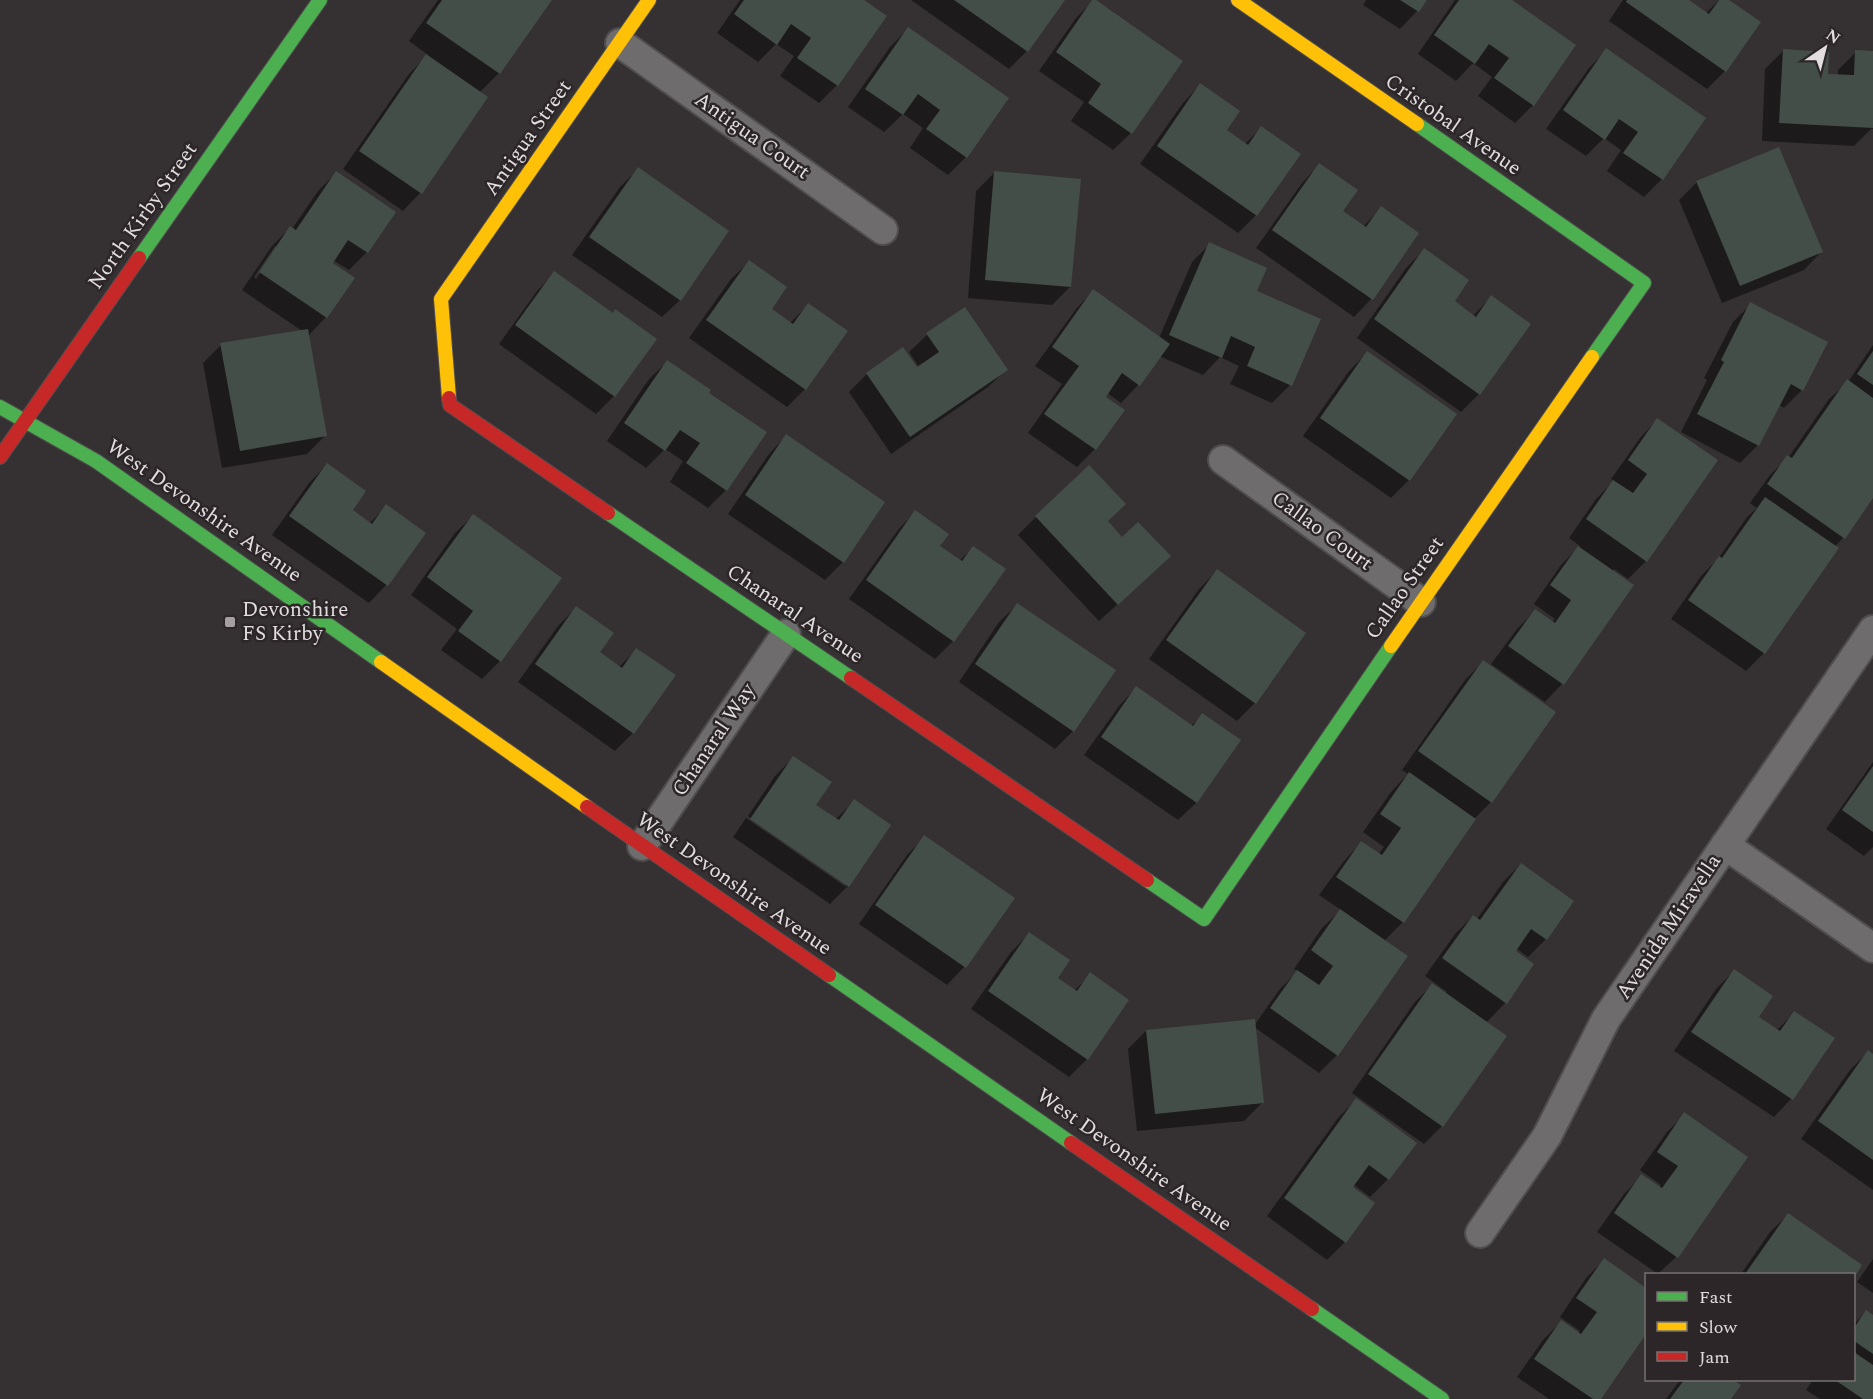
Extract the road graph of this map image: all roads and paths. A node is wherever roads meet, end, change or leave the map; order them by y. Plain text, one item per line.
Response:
1 (320, 0) edge
2 (649, 0) edge
3 (1238, 0) edge
4 (620, 43) junction
5 (883, 230) dead end
6 (1644, 284) joint
7 (441, 299) joint
8 (0, 407) edge
9 (25, 421) junction
10 (0, 457) edge
11 (1223, 460) dead end
12 (1421, 602) junction
13 (1873, 630) edge
14 (786, 634) junction
15 (1725, 845) junction
16 (642, 846) junction
17 (1204, 919) joint
18 (1873, 948) edge
19 (1480, 1233) dead end
20 (1442, 1399) edge

1 - 9 street, North Kirby Street
2 - 4 street, Antigua Street
3 - 6 street, Cristobal Avenue
4 - 5 street, Antigua Court
4 - 7 street, Antigua Street
6 - 12 street, Callao Street
7 - 14 street, Chanaral Avenue
8 - 9 street, West Devonshire Avenue
9 - 10 street, North Kirby Street
9 - 16 street, West Devonshire Avenue
11 - 12 street, Callao Court
12 - 17 street, Callao Street
13 - 15 street, Avenida Miravella
14 - 16 street, Chanaral Way
14 - 17 street, Chanaral Avenue
15 - 18 street
15 - 19 street, Avenida Miravella
16 - 20 street, West Devonshire Avenue

